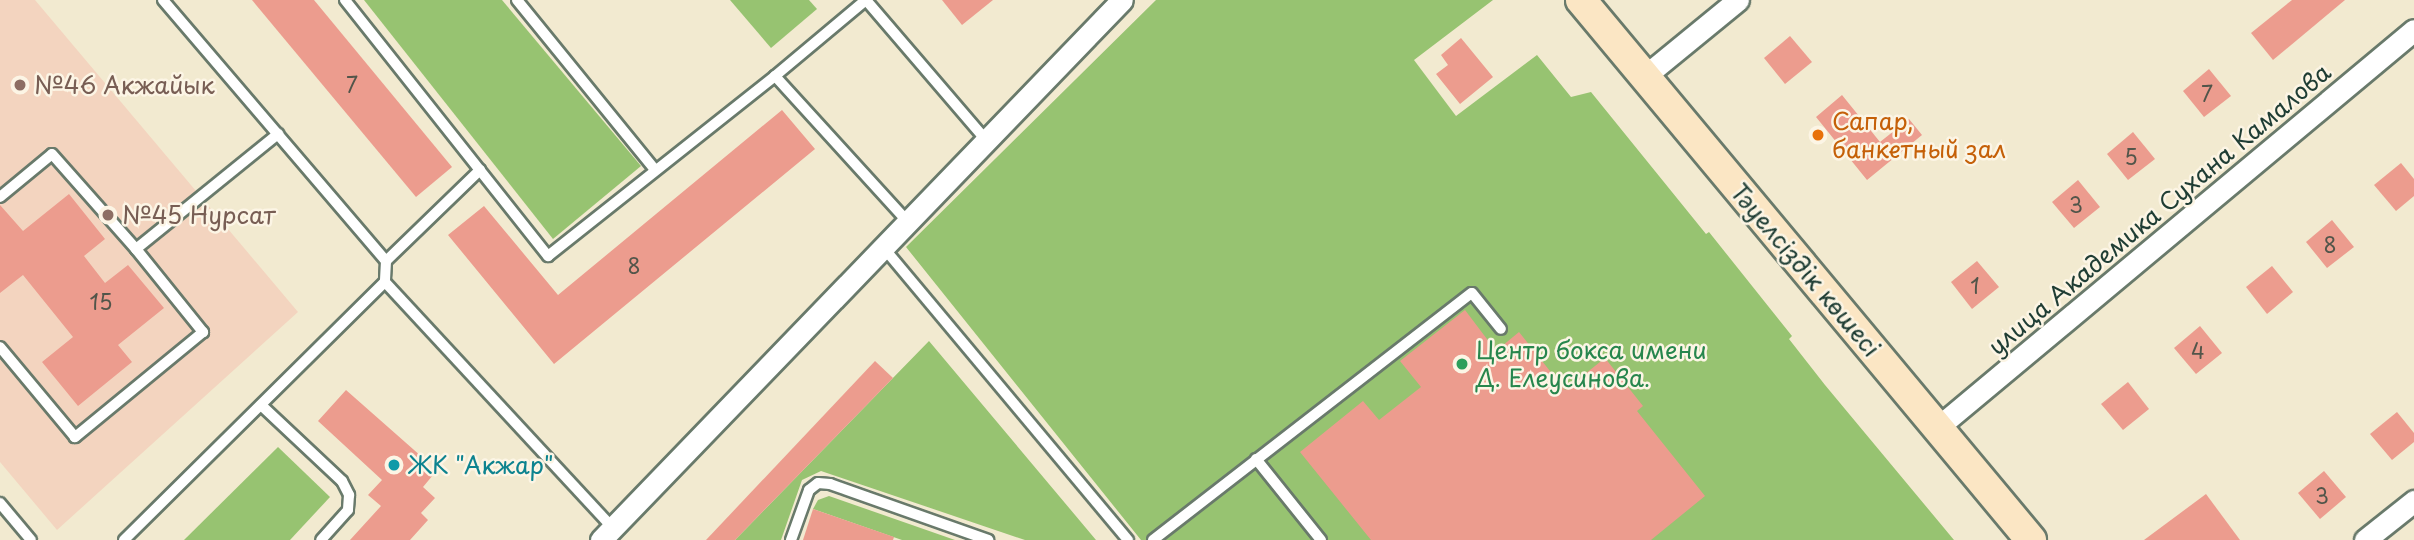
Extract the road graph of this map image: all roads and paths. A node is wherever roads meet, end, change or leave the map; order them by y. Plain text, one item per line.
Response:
1 (163, 0) edge
2 (345, 0) edge
3 (517, 0) edge
4 (866, 0) edge
5 (1122, 0) edge
6 (1581, 0) edge
7 (1738, 0) edge
8 (2414, 30) edge
9 (775, 76) junction
10 (1645, 76) junction
11 (278, 134) junction
12 (988, 141) junction
13 (480, 170) junction
14 (655, 170) junction
15 (0, 197) edge
16 (907, 221) junction
17 (883, 247) junction
18 (136, 248) junction
19 (386, 261) junction
20 (385, 282) junction
21 (1501, 329) dead end
22 (0, 349) edge
23 (261, 405) junction
24 (1937, 428) junction
25 (1256, 459) junction
26 (2414, 501) edge
27 (0, 503) edge
28 (607, 534) edge
29 (31, 540) edge
30 (124, 540) edge
31 (321, 540) edge
32 (791, 540) edge
33 (988, 540) edge
34 (1128, 540) edge
35 (1153, 540) edge
36 (1321, 540) edge
37 (2031, 540) edge
38 (2365, 540) edge

1 - 11 lane
2 - 13 lane
3 - 14 lane
4 - 9 lane
4 - 12 lane
5 - 12 street
6 - 10 main road, Тәуелсіздік көшесі
7 - 10 street
8 - 24 street, улица Академика Сухана Камалова
9 - 14 lane
9 - 16 lane
10 - 24 main road, Тәуелсіздік көшесі
11 - 18 lane
11 - 19 lane
12 - 16 street
13 - 14 lane
13 - 19 lane
15 - 18 lane
16 - 17 street
17 - 28 street
17 - 34 lane
18 - 22 lane
19 - 20 lane
20 - 23 lane
20 - 28 lane
21 - 25 lane
23 - 30 lane
23 - 31 lane
24 - 37 main road, Тәуелсіздік көшесі
25 - 35 lane
25 - 36 lane
26 - 38 street
27 - 29 lane
32 - 33 lane

